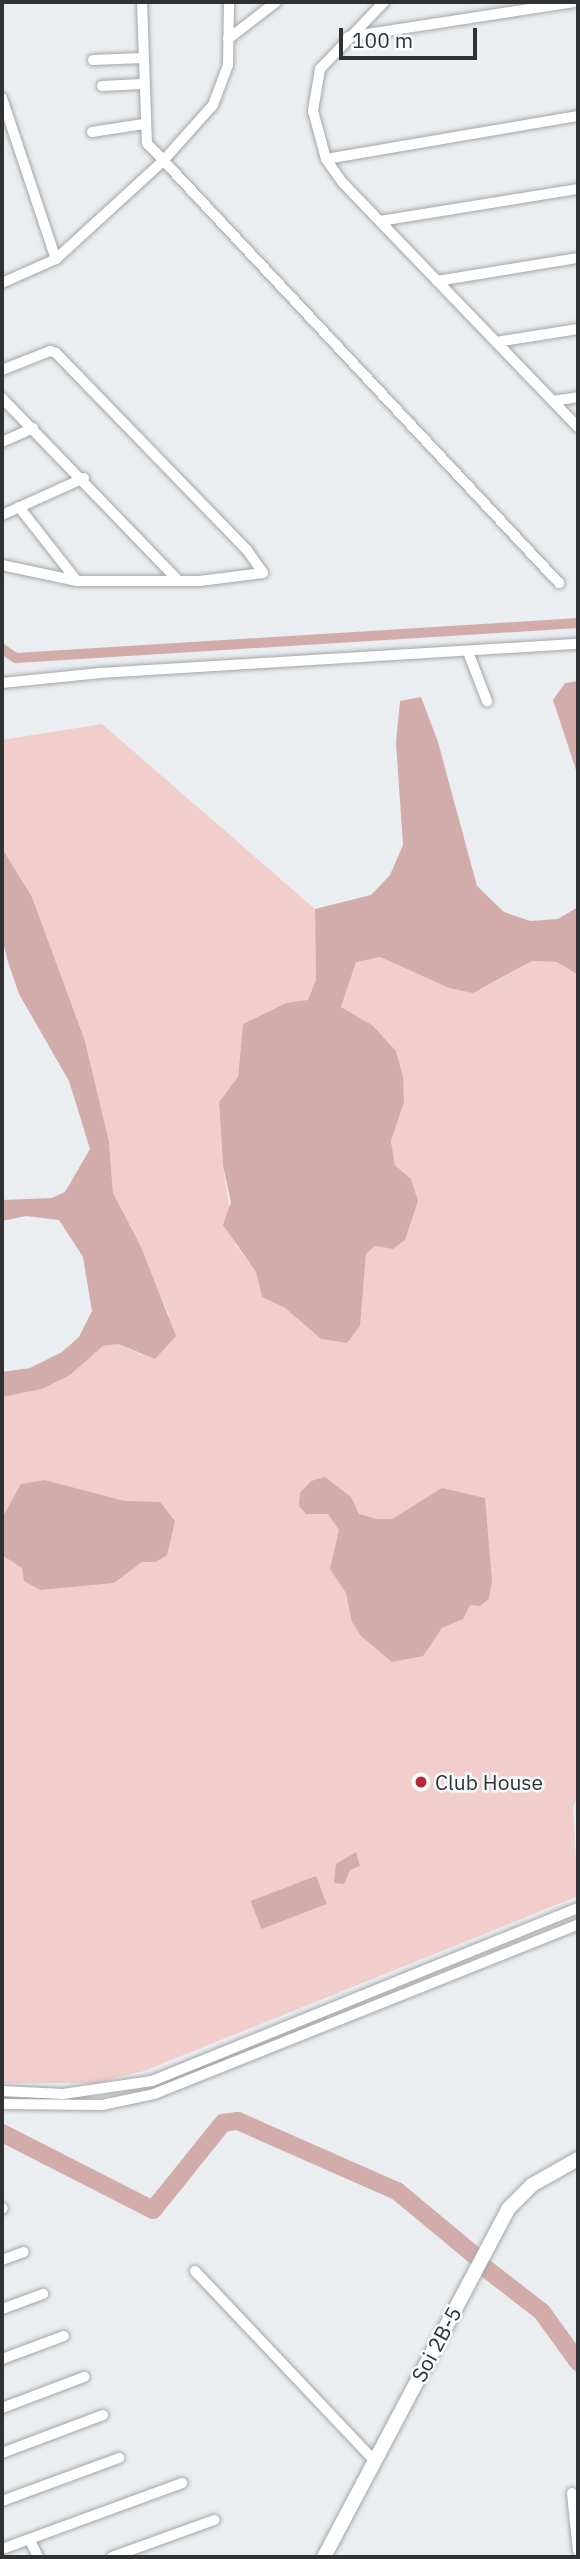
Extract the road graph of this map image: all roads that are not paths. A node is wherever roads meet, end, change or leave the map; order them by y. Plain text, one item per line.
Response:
1 (142, 2) edge
2 (229, 2) edge
3 (276, 2) edge
4 (384, 2) edge
5 (574, 2) edge
6 (348, 37) junction
7 (228, 39) junction
8 (142, 58) junction
9 (93, 60) dead end
10 (142, 83) junction
11 (102, 86) dead end
12 (2, 98) edge
13 (578, 116) edge
14 (143, 124) junction
15 (92, 132) dead end
16 (326, 159) junction
17 (162, 162) junction
18 (578, 189) edge
19 (380, 221) junction
20 (578, 258) edge
21 (56, 259) junction
22 (437, 281) junction
23 (2, 284) edge
24 (578, 329) edge
25 (496, 342) junction
26 (2, 370) edge
27 (578, 397) edge
28 (2, 398) edge
29 (554, 401) junction
30 (578, 427) edge
31 (33, 428) junction
32 (2, 442) edge
33 (84, 478) junction
34 (19, 507) junction
35 (2, 515) edge
36 (2, 565) edge
37 (177, 579) junction
38 (77, 581) junction
39 (559, 583) dead end
40 (578, 644) edge
41 (468, 652) junction
42 (2, 683) edge
43 (487, 701) dead end
44 (578, 1908) edge
45 (578, 1924) edge
46 (2, 2091) edge
47 (2, 2104) edge
48 (578, 2159) edge
49 (24, 2252) dead end
50 (2, 2260) edge
51 (195, 2271) dead end
52 (43, 2294) dead end
53 (2, 2309) edge
54 (64, 2336) dead end
55 (2, 2359) edge
56 (84, 2377) dead end
57 (2, 2408) edge
58 (103, 2415) dead end
59 (2, 2453) edge
60 (119, 2458) dead end
61 (374, 2460) junction
62 (182, 2483) dead end
63 (572, 2493) dead end
64 (2, 2501) edge
65 (214, 2520) dead end
66 (30, 2540) junction
67 (2, 2549) edge
68 (578, 2551) edge
69 (38, 2557) edge
70 (112, 2557) edge
71 (324, 2557) edge

1 - 8 street
2 - 7 street
3 - 7 street
4 - 6 street
5 - 6 street
6 - 16 street
7 - 17 street
8 - 9 street
8 - 10 street
10 - 11 street
10 - 14 street
12 - 21 street
13 - 16 street
14 - 15 street
14 - 17 street
16 - 19 street
17 - 21 street
17 - 39 street
18 - 19 street
19 - 22 street
20 - 22 street
21 - 23 street
22 - 25 street
24 - 25 street
25 - 29 street
26 - 37 street
27 - 29 street
28 - 31 street
29 - 30 street
31 - 32 street
31 - 33 street
33 - 34 street
33 - 37 street
34 - 35 street
34 - 38 street
36 - 38 street
37 - 38 street
40 - 41 street
41 - 42 street
41 - 43 street
44 - 46 street
45 - 47 street
48 - 61 street, Soi 2B-5
49 - 50 street
51 - 61 street
52 - 53 street
54 - 55 street
56 - 57 street
58 - 59 street
60 - 64 street
61 - 71 street, Soi 2B-5
62 - 66 street
63 - 68 street
65 - 70 street
66 - 67 street
66 - 69 street

